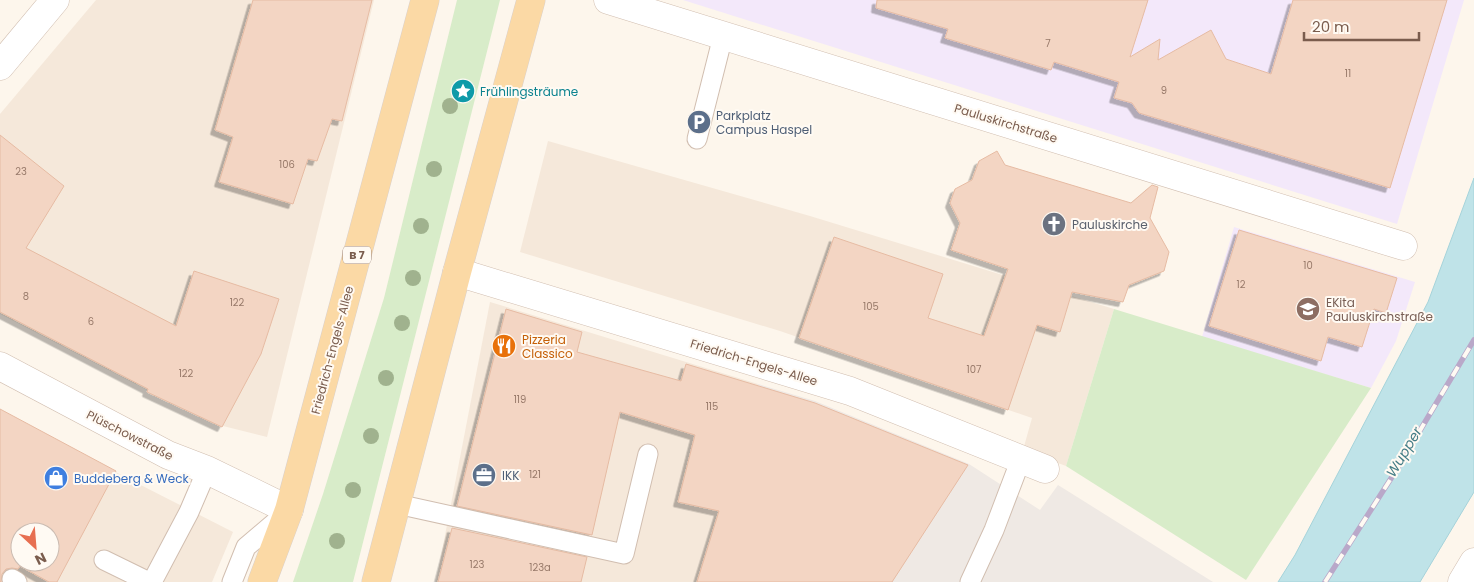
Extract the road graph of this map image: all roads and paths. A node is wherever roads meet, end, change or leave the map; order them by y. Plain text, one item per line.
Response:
1 (55, 0) edge
2 (425, 0) edge
3 (531, 0) edge
4 (608, 0) edge
5 (723, 36) junction
6 (0, 66) edge
7 (697, 139) dead end
8 (1403, 246) dead end
9 (457, 272) junction
10 (0, 366) edge
11 (648, 454) dead end
12 (1033, 464) joint
13 (207, 470) junction
14 (398, 504) junction
15 (289, 510) junction
16 (104, 560) dead end
17 (1474, 562) edge
18 (151, 582) edge
19 (232, 582) edge
20 (262, 582) edge
21 (376, 582) edge
22 (970, 582) edge
23 (1462, 582) edge

1 - 6 street
2 - 15 main road, Friedrich-Engels-Allee / B 7
3 - 9 main road
4 - 5 street, Pauluskirchstraße
5 - 7 lane
5 - 8 street, Pauluskirchstraße
9 - 12 street, Friedrich-Engels-Allee
9 - 14 main road
10 - 13 street, Plüschowstraße
11 - 14 lane
12 - 22 lane
13 - 15 street, Plüschowstraße
13 - 18 lane
14 - 21 main road
15 - 19 lane
15 - 20 main road, Friedrich-Engels-Allee / B 7
16 - 18 lane
17 - 23 street

